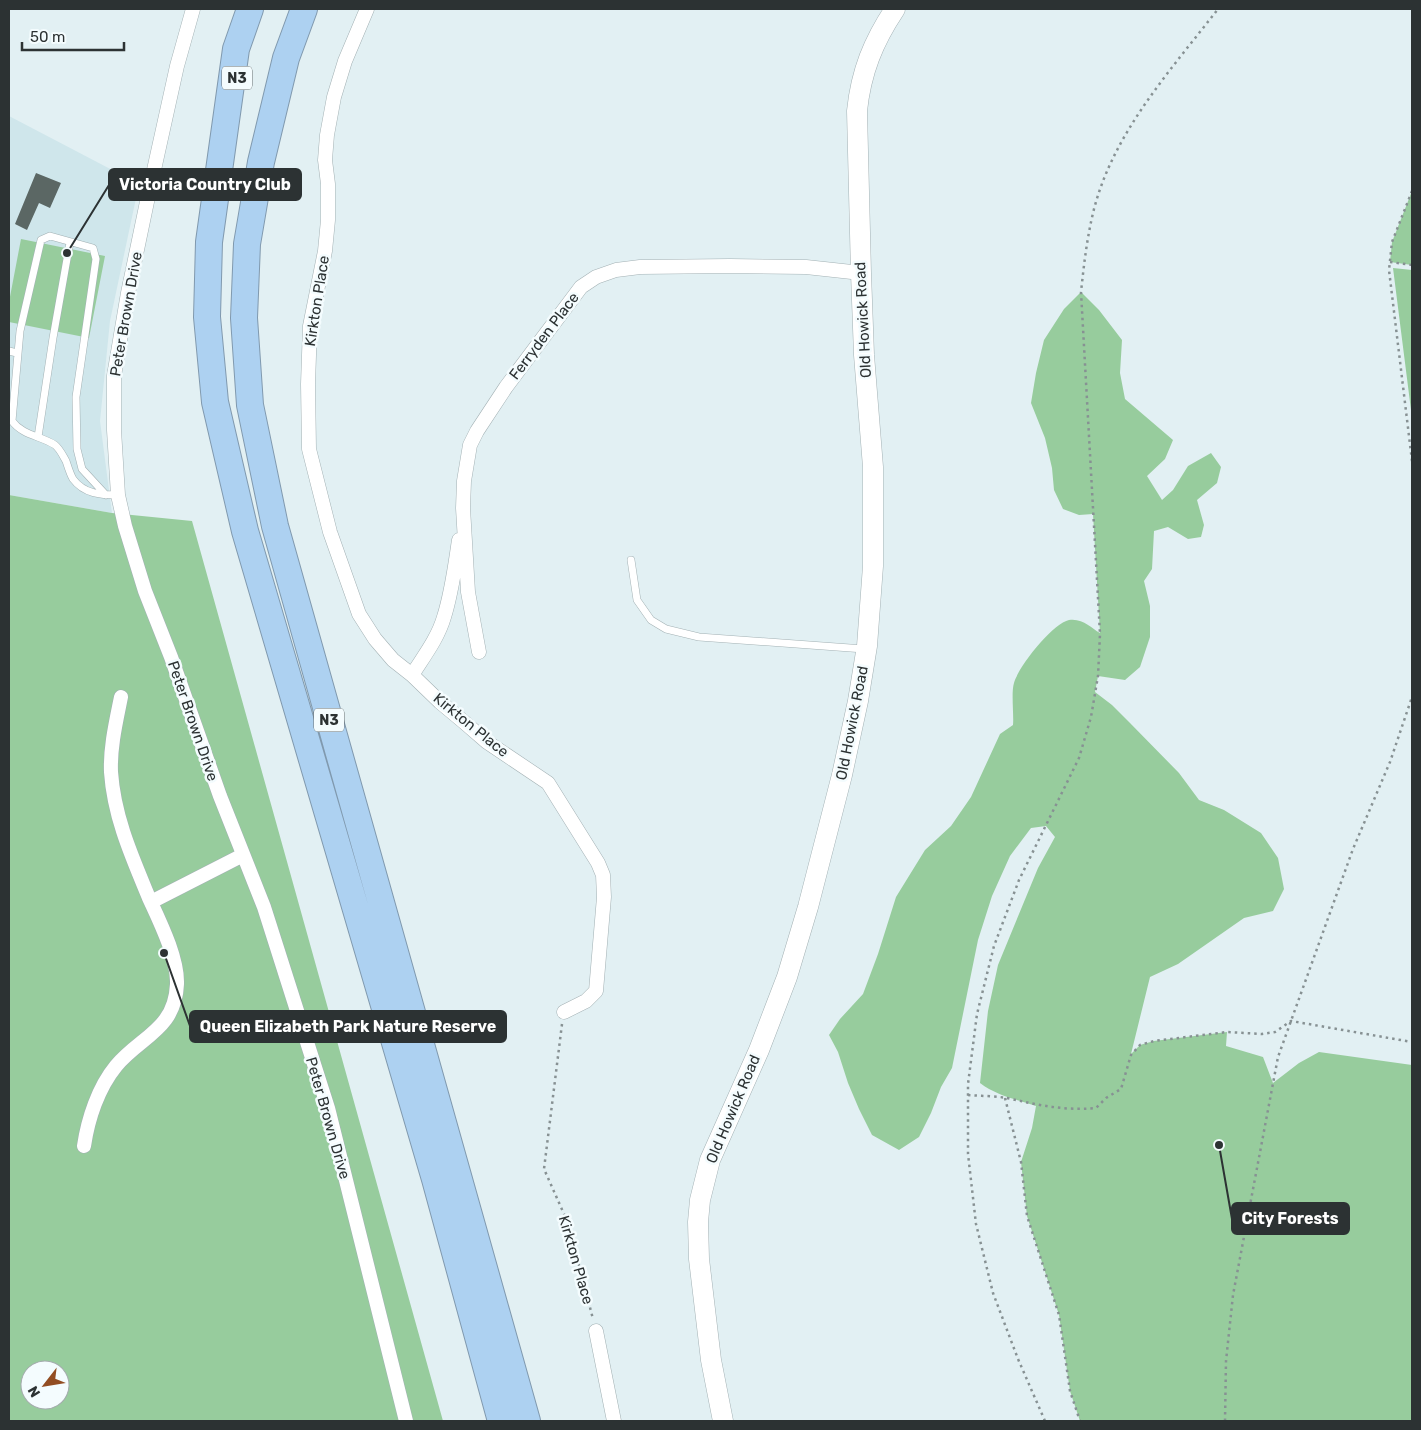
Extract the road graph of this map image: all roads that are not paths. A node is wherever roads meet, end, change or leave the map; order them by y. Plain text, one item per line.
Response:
1 (193, 9) edge
2 (250, 9) edge
3 (261, 9) edge
4 (304, 9) edge
5 (366, 9) edge
6 (895, 9) edge
7 (221, 149) junction
8 (70, 242) junction
9 (861, 274) junction
10 (9, 351) edge
11 (17, 353) junction
12 (38, 437) junction
13 (112, 495) junction
14 (463, 508) junction
15 (630, 560) dead end
16 (866, 649) junction
17 (479, 652) dead end
18 (412, 675) junction
19 (120, 697) dead end
20 (243, 855) junction
21 (151, 902) junction
22 (564, 1012) road end
23 (84, 1146) dead end
24 (596, 1331) road end
25 (406, 1421) edge
26 (501, 1421) edge
27 (526, 1421) edge
28 (614, 1421) edge
29 (722, 1421) edge

1 - 13 street, Peter Brown Drive
2 - 7 highway
3 - 7 highway, N3
4 - 27 highway, N3
5 - 18 street, Kirkton Place
6 - 9 main road, Old Howick Road
7 - 26 highway, N3
8 - 11 lane
8 - 12 lane
8 - 13 lane
9 - 14 street, Ferryden Place
9 - 16 main road, Old Howick Road
10 - 11 lane
11 - 12 lane
12 - 13 lane
13 - 20 street, Peter Brown Drive
14 - 17 street, Ferryden Place
14 - 18 street, Ferryden Place
15 - 16 lane
16 - 29 main road, Old Howick Road
18 - 22 street, Kirkton Place
19 - 21 street
20 - 21 street
20 - 25 street, Peter Brown Drive
21 - 23 street
24 - 28 street

